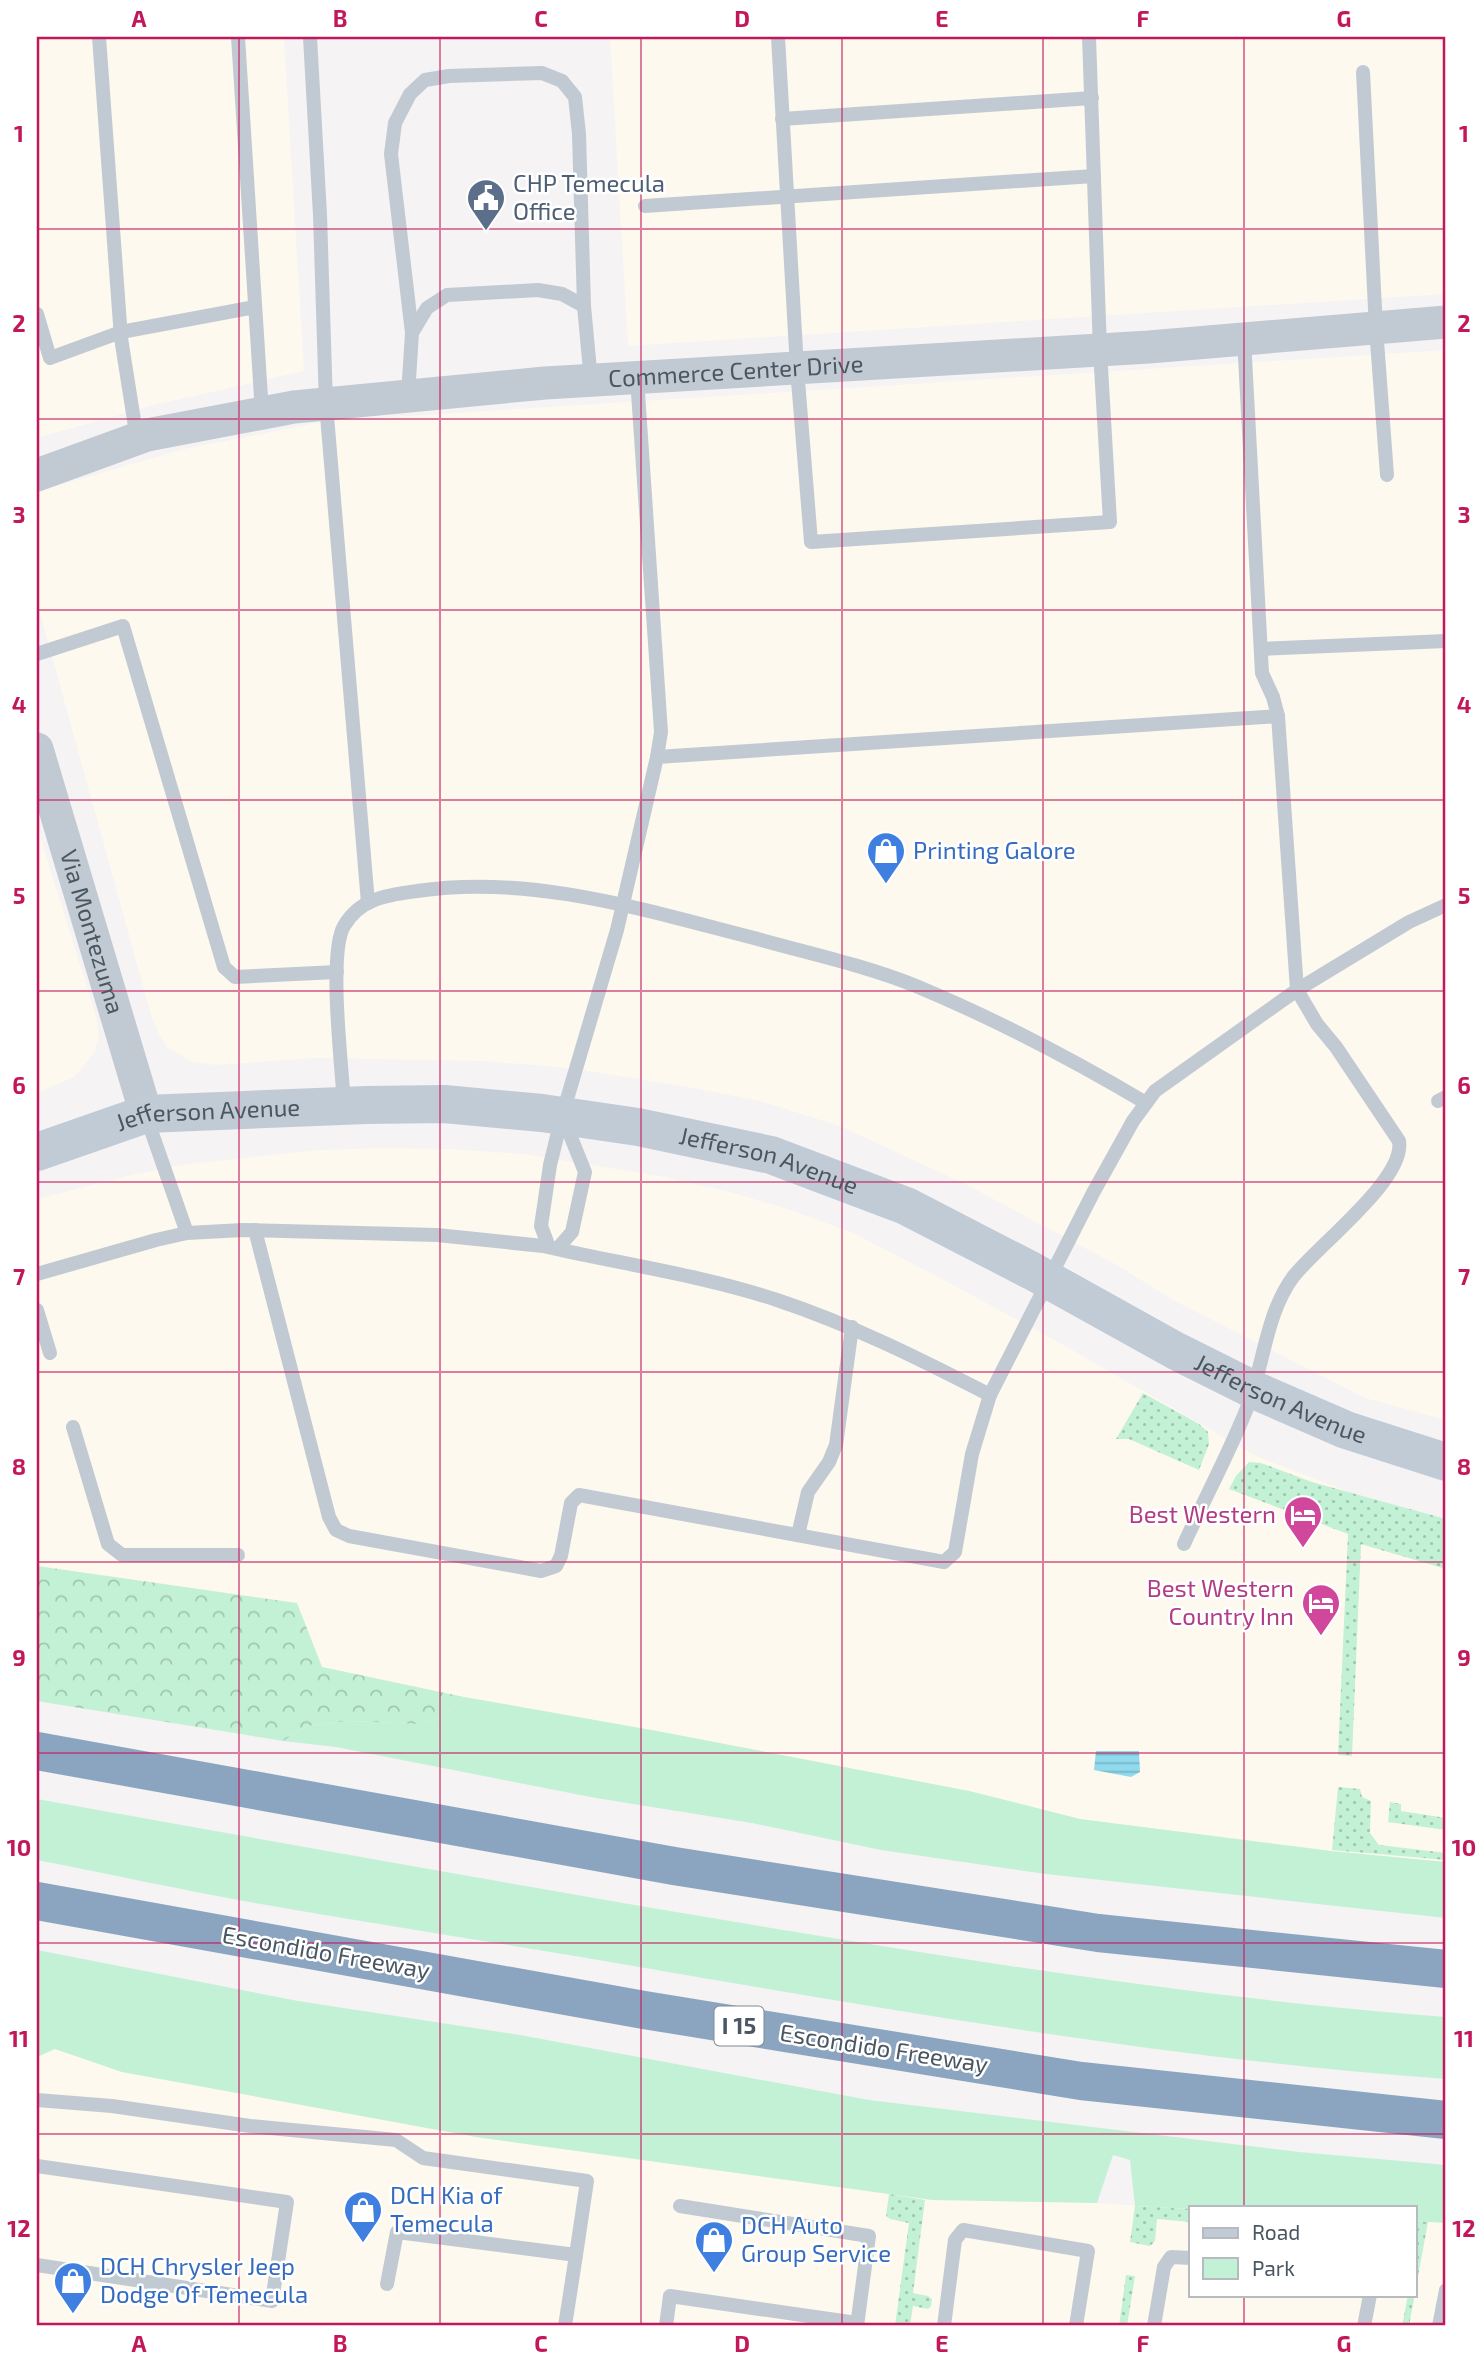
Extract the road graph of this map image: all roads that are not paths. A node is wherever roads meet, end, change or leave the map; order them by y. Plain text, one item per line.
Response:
1 (99, 37) edge
2 (238, 37) edge
3 (310, 37) edge
4 (778, 37) edge
5 (1090, 37) edge
6 (1363, 72) dead end
7 (1092, 98) junction
8 (782, 119) junction
9 (1094, 176) junction
10 (787, 197) junction
11 (645, 206) dead end
12 (584, 306) junction
13 (255, 307) junction
14 (37, 314) edge
15 (1446, 323) edge
16 (1376, 328) junction
17 (121, 332) junction
18 (412, 333) junction
19 (1244, 339) junction
20 (1100, 350) junction
21 (797, 368) junction
22 (637, 378) junction
23 (591, 380) junction
24 (408, 396) junction
25 (326, 404) junction
26 (262, 413) junction
27 (137, 439) junction
28 (37, 475) edge
29 (1387, 475) dead end
30 (1446, 641) edge
31 (1261, 649) junction
32 (37, 654) edge
33 (1278, 716) junction
34 (37, 749) edge
35 (657, 757) junction
36 (368, 903) junction
37 (622, 904) junction
38 (1446, 905) edge
39 (337, 972) junction
40 (1297, 990) junction
41 (1146, 1103) junction
42 (344, 1106) junction
43 (146, 1114) junction
44 (562, 1116) junction
45 (37, 1152) edge
46 (255, 1230) junction
47 (187, 1233) junction
48 (554, 1248) junction
49 (37, 1274) edge
50 (1049, 1280) junction
51 (37, 1310) edge
52 (852, 1327) junction
53 (50, 1353) dead end
54 (1254, 1390) junction
55 (990, 1395) junction
56 (73, 1427) dead end
57 (1446, 1462) edge
58 (798, 1535) junction
59 (1184, 1544) dead end
60 (238, 1555) dead end
61 (37, 1751) edge
62 (37, 1901) edge
63 (1446, 1969) edge
64 (37, 2099) edge
65 (1446, 2120) edge
66 (37, 2166) edge
67 (680, 2206) dead end
68 (576, 2255) junction
69 (1189, 2258) edge
70 (37, 2265) edge
71 (387, 2284) dead end
72 (1446, 2290) edge
73 (1370, 2296) edge
74 (857, 2325) edge
75 (565, 2326) edge
76 (666, 2326) edge
77 (944, 2326) edge
78 (1076, 2326) edge
79 (1154, 2326) edge
80 (1364, 2326) edge
81 (1439, 2326) edge

1 - 17 lane
2 - 13 lane
3 - 25 lane
4 - 8 lane
5 - 7 lane
6 - 16 lane
7 - 8 lane
7 - 9 lane
8 - 10 lane
9 - 10 lane
9 - 20 lane
10 - 11 lane
10 - 21 lane
12 - 18 lane
12 - 18 lane
12 - 23 lane
13 - 17 lane
13 - 26 lane
14 - 17 lane
15 - 16 street, Commerce Center Drive
16 - 19 street, Commerce Center Drive
16 - 29 lane
17 - 27 lane
18 - 24 lane
19 - 20 street, Commerce Center Drive
19 - 31 lane
20 - 21 street, Commerce Center Drive
20 - 21 lane
21 - 22 street, Commerce Center Drive
22 - 23 street, Commerce Center Drive
22 - 35 lane
23 - 24 street, Commerce Center Drive
24 - 25 street, Commerce Center Drive
25 - 26 street, Commerce Center Drive
25 - 36 lane
26 - 27 street, Commerce Center Drive
27 - 28 street, Commerce Center Drive
30 - 31 lane
31 - 33 lane
32 - 39 lane
33 - 35 lane
33 - 40 lane
34 - 43 street, Via Montezuma
35 - 37 lane
36 - 37 lane
36 - 39 lane
37 - 41 lane
37 - 44 lane
38 - 40 lane
39 - 42 lane
40 - 41 lane
40 - 54 lane
41 - 50 lane
42 - 43 main road, Jefferson Avenue
42 - 44 main road, Jefferson Avenue
43 - 45 main road, Jefferson Avenue
43 - 47 lane
44 - 48 lane
44 - 48 lane
44 - 50 main road, Jefferson Avenue
46 - 47 lane
46 - 48 lane
46 - 58 lane
47 - 49 lane
48 - 52 lane
50 - 54 main road, Jefferson Avenue
50 - 55 lane
51 - 53 lane
52 - 55 lane
52 - 58 lane
54 - 57 main road, Jefferson Avenue
54 - 59 lane
55 - 58 lane
56 - 60 lane
61 - 63 highway
62 - 65 highway, Escondido Freeway / I 15
64 - 68 lane
66 - 70 lane
67 - 74 lane
68 - 71 lane
68 - 75 lane
69 - 79 lane
72 - 81 lane
73 - 80 lane
74 - 76 lane
77 - 78 lane

